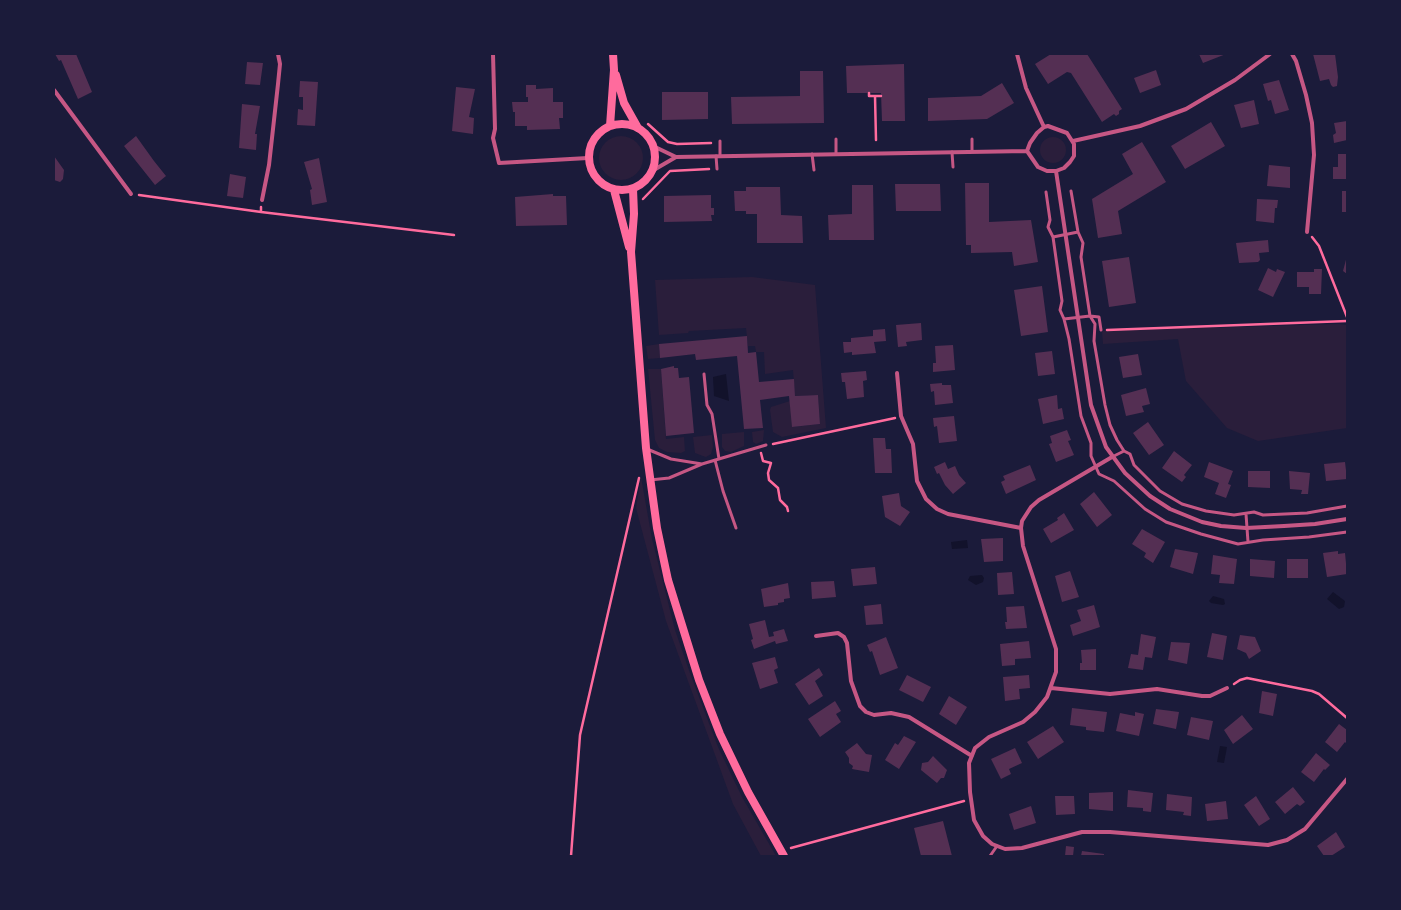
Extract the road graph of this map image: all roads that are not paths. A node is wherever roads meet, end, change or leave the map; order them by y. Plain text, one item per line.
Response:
1 (278, 54) edge
2 (493, 54) edge
3 (613, 54) edge
4 (1017, 54) edge
5 (1270, 54) edge
6 (1292, 54) edge
7 (614, 70) junction
8 (54, 90) edge
9 (610, 126) junction
10 (1044, 127) junction
11 (638, 128) junction
12 (972, 138) dead end
13 (836, 139) dead end
14 (720, 141) dead end
15 (1073, 141) junction
16 (653, 146) junction
17 (972, 151) junction
18 (1027, 151) junction
19 (952, 152) junction
20 (812, 154) junction
21 (836, 154) junction
22 (718, 156) junction
23 (676, 157) junction
24 (588, 158) junction
25 (953, 167) dead end
26 (717, 169) dead end
27 (814, 170) dead end
28 (652, 171) junction
29 (1056, 171) junction
30 (633, 189) junction
31 (614, 190) junction
32 (1071, 191) dead end
33 (1046, 192) dead end
34 (131, 194) road end
35 (262, 200) road end
36 (1078, 232) junction
37 (1308, 232) road end
38 (1065, 234) junction
39 (1052, 237) junction
40 (631, 252) junction
41 (1090, 316) junction
42 (1078, 318) junction
43 (1064, 320) junction
44 (1101, 330) road end
45 (897, 373) dead end
46 (704, 374) dead end
47 (766, 445) road end
48 (646, 448) junction
49 (1124, 451) junction
50 (1112, 457) junction
51 (719, 459) junction
52 (715, 460) junction
53 (702, 464) junction
54 (1095, 468) junction
55 (650, 480) junction
56 (1347, 506) edge
57 (1246, 514) junction
58 (1347, 519) edge
59 (736, 528) dead end
60 (1021, 528) junction
61 (1246, 528) junction
62 (1347, 532) edge
63 (1248, 542) junction
64 (816, 636) dead end
65 (1051, 688) junction
66 (1227, 688) road end
67 (972, 756) junction
68 (1347, 779) edge
69 (997, 846) junction
70 (783, 853) edge
71 (990, 856) edge

1 - 35 street
2 - 24 street
3 - 7 main road
4 - 10 street
5 - 15 street
6 - 37 street
7 - 9 main road
7 - 11 main road
8 - 34 street
9 - 11 main road
9 - 24 main road
10 - 15 street
10 - 18 street
11 - 16 main road
12 - 17 lane
13 - 21 lane
14 - 22 lane
15 - 29 street
16 - 23 street
16 - 28 main road
17 - 18 street
17 - 19 street
18 - 29 street
19 - 21 street
19 - 25 lane
20 - 21 street
20 - 22 street
20 - 27 lane
22 - 23 street
22 - 26 lane
23 - 28 street
24 - 31 main road
28 - 30 main road
29 - 38 street
30 - 31 main road
30 - 40 main road
31 - 40 main road
32 - 36 lane
33 - 39 lane
36 - 38 lane
36 - 41 lane
38 - 39 lane
38 - 42 street
39 - 43 lane
40 - 48 main road
41 - 42 lane
41 - 44 lane
41 - 49 lane
42 - 43 lane
42 - 50 street
43 - 54 lane
45 - 60 street
46 - 51 lane
47 - 51 lane
48 - 53 lane
48 - 55 main road
49 - 50 lane
49 - 57 lane
50 - 54 street
50 - 61 street
51 - 52 lane
52 - 53 lane
52 - 59 lane
53 - 55 lane
54 - 60 street
54 - 63 lane
55 - 70 main road
56 - 57 lane
57 - 61 lane
58 - 61 street
60 - 65 street
61 - 63 lane
62 - 63 lane
64 - 67 street
65 - 66 street
65 - 67 street
67 - 69 street
68 - 69 street
69 - 71 lane

